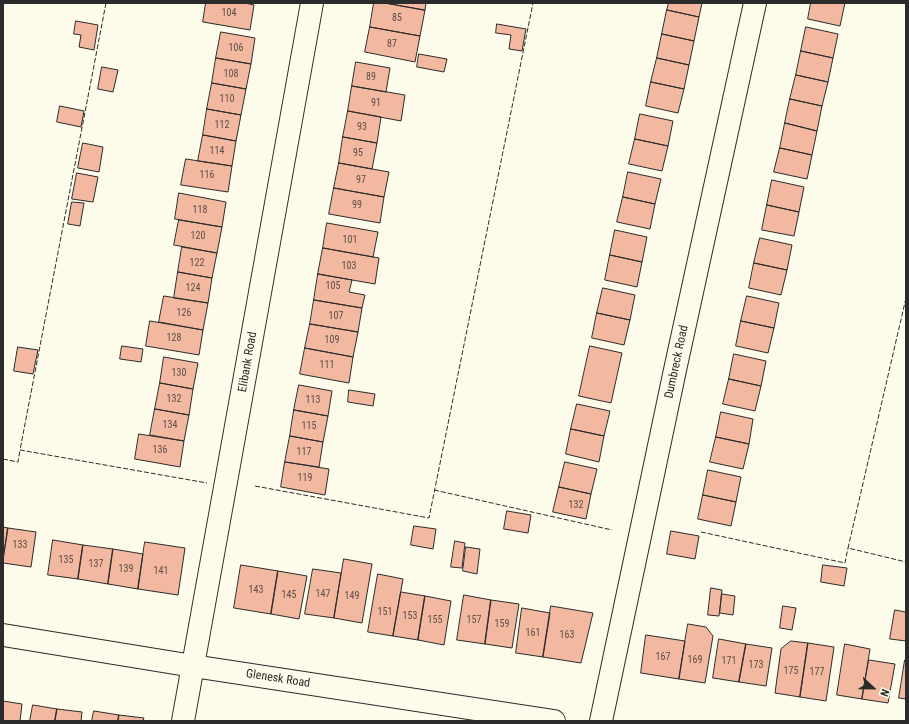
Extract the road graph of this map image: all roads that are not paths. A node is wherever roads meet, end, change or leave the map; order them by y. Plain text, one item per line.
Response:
1 (312, 3) edge
2 (755, 3) edge
3 (3, 635) edge
4 (193, 666) junction
5 (184, 721) edge
6 (554, 721) edge
7 (601, 721) edge

1 - 4 street, Elibank Road
2 - 7 street, Dumbreck Road
3 - 4 street, Glenesk Road
4 - 5 street, Elibank Road
4 - 6 street, Glenesk Road

